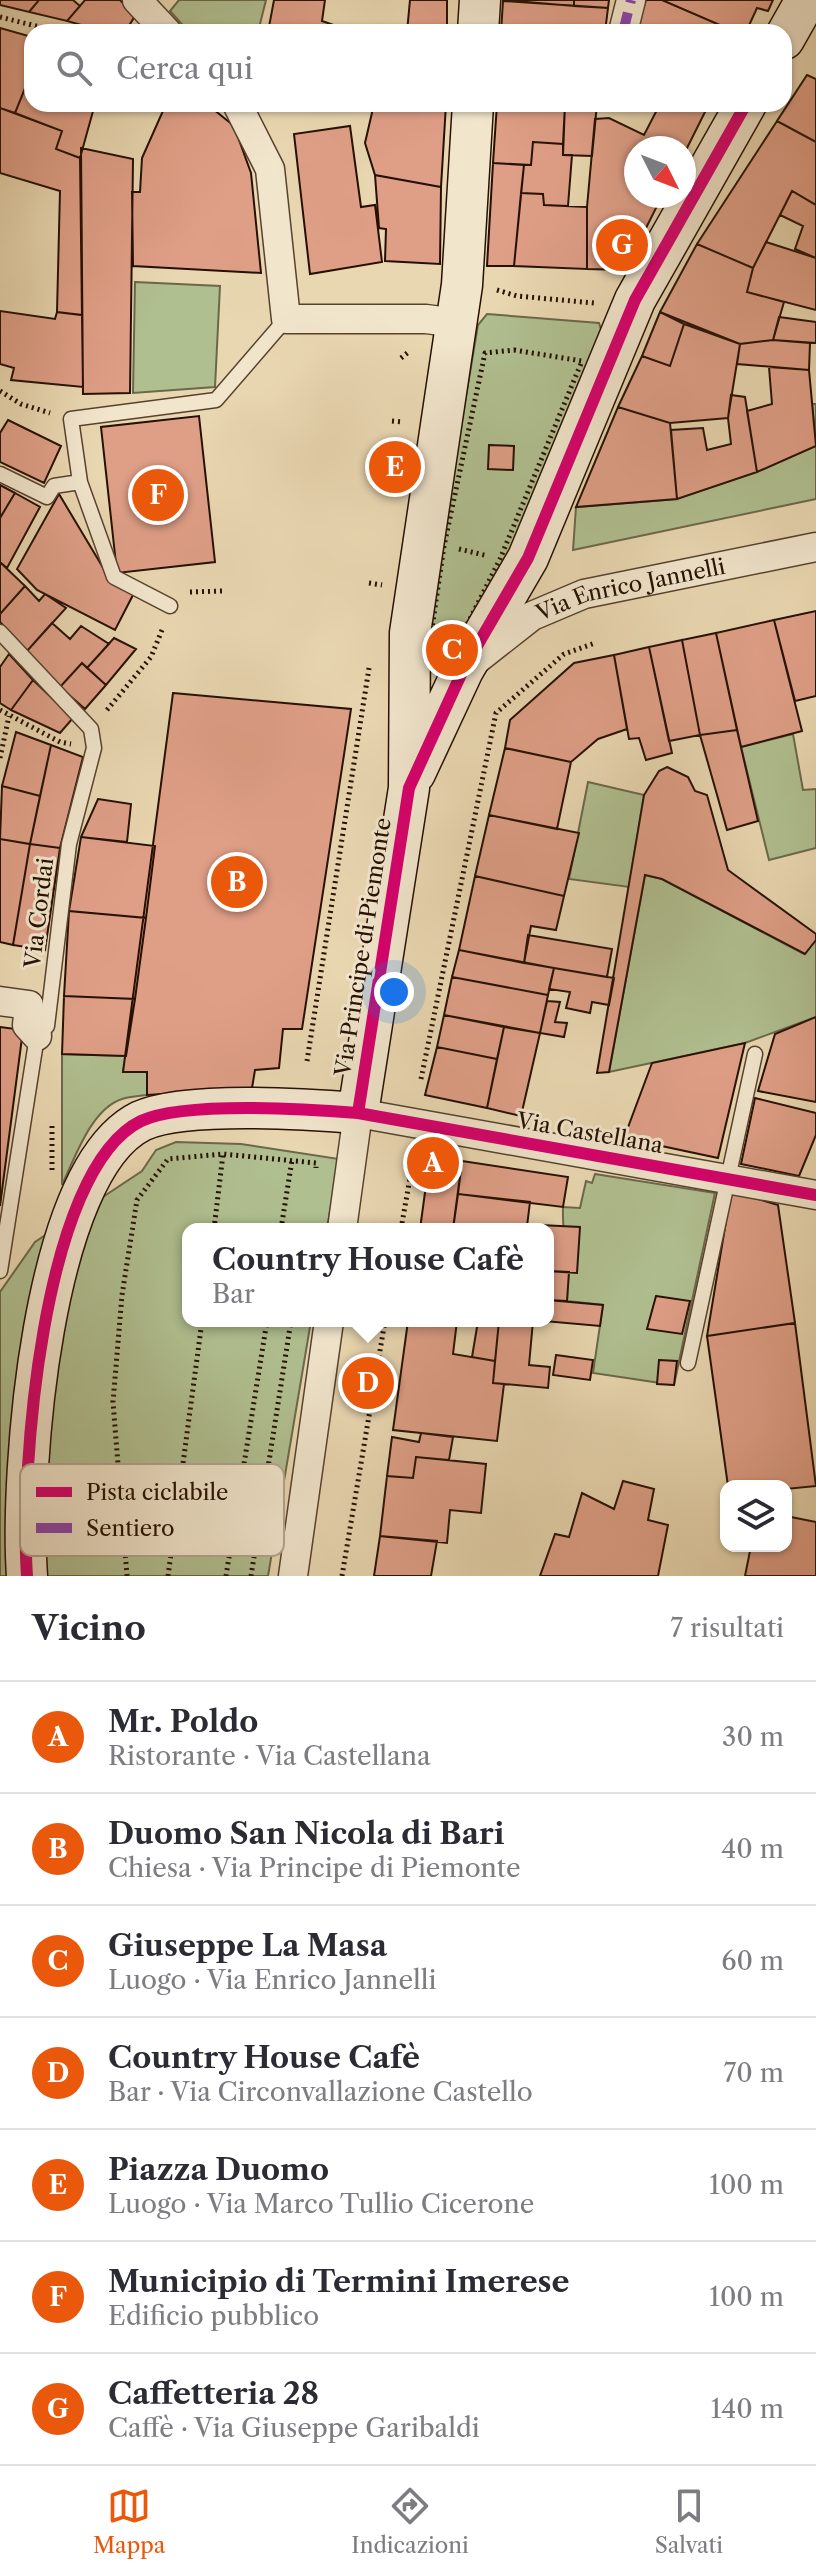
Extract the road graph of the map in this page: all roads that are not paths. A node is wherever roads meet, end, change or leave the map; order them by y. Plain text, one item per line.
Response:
1 (137, 0) edge
2 (480, 0) edge
3 (631, 0) edge
4 (806, 0) edge
5 (160, 24) edge
6 (478, 24) edge
7 (625, 24) edge
8 (792, 25) edge
9 (241, 112) edge
10 (472, 112) edge
11 (741, 112) edge
12 (286, 319) junction
13 (457, 323) junction
14 (0, 474) edge
15 (80, 482) junction
16 (816, 547) edge
17 (170, 606) road end
18 (0, 632) edge
19 (411, 660) junction
20 (463, 670) junction
21 (409, 788) junction
22 (0, 1001) edge
23 (37, 1036) junction
24 (755, 1054) dead end
25 (358, 1113) junction
26 (725, 1177) junction
27 (816, 1195) edge
28 (343, 1223) edge
29 (0, 1271) edge
30 (328, 1327) edge
31 (688, 1363) dead end
32 (29, 1464) edge
33 (26, 1556) edge
34 (27, 1576) edge
35 (293, 1576) edge

1 - 5 street
2 - 6 street
3 - 7 street
4 - 8 street
9 - 12 street
10 - 13 street
11 - 20 street
12 - 13 street
12 - 15 lane
13 - 19 street
14 - 15 lane
15 - 17 lane
16 - 20 street, Via Enrico Jannelli
18 - 23 lane, Via Cordai
19 - 20 street
19 - 21 street
20 - 21 street
21 - 25 street, Via Principe di Piemonte
22 - 23 street
23 - 29 lane, Via Cordai
24 - 26 lane
25 - 26 street, Via Castellana
25 - 28 street
25 - 32 street
26 - 27 street, Via Castellana
26 - 31 lane
30 - 35 street
33 - 34 street

